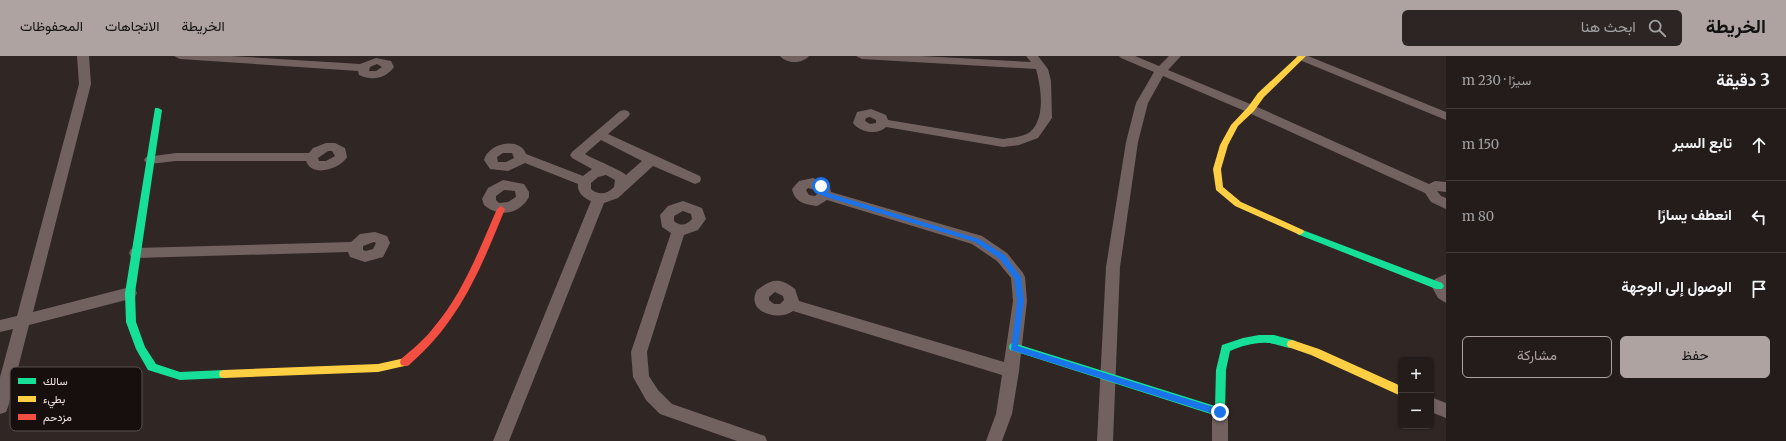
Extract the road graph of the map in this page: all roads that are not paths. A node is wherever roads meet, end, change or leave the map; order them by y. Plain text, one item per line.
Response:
1 (84, 56) edge
2 (180, 56) edge
3 (786, 56) edge
4 (803, 56) edge
5 (862, 56) edge
6 (1032, 56) edge
7 (1125, 56) edge
8 (1175, 56) edge
9 (1302, 56) edge
10 (1040, 66) junction
11 (363, 68) dead end
12 (1160, 71) junction
13 (1251, 109) junction
14 (158, 110) dead end
15 (624, 114) dead end
16 (1446, 116) edge
17 (883, 123) dead end
18 (600, 135) junction
19 (521, 157) dead end
20 (312, 158) dead end
21 (150, 160) junction
22 (652, 160) junction
23 (590, 176) junction
24 (695, 179) dead end
25 (622, 181) junction
26 (1446, 187) edge
27 (1430, 190) junction
28 (825, 194) dead end
29 (598, 198) junction
30 (1446, 204) edge
31 (501, 209) dead end
32 (679, 230) dead end
33 (355, 247) dead end
34 (136, 253) junction
35 (1444, 288) edge
36 (130, 293) junction
37 (790, 304) dead end
38 (23, 320) junction
39 (0, 326) edge
40 (1014, 347) junction
41 (11, 367) edge
42 (10, 369) edge
43 (1011, 371) junction
44 (1108, 377) junction
45 (1398, 390) edge
46 (1434, 405) edge
47 (0, 407) edge
48 (1446, 411) edge
49 (1220, 412) junction
50 (1222, 440) edge
51 (501, 441) edge
52 (759, 441) edge
53 (994, 441) edge
54 (1105, 441) edge

1 - 38 street
2 - 11 street
3 - 4 street
5 - 10 street
6 - 10 street
7 - 12 street
8 - 12 street
9 - 13 street
9 - 16 street
10 - 17 street
12 - 13 street
12 - 44 street
13 - 27 street
13 - 35 street
14 - 21 street
15 - 18 street
18 - 22 street
18 - 23 street
19 - 23 street
20 - 21 street
21 - 34 street
22 - 24 street
22 - 25 street
23 - 25 street
23 - 29 street
25 - 29 street
26 - 27 street
27 - 30 street
28 - 40 street
29 - 51 street
31 - 36 street
32 - 52 street
33 - 34 street
34 - 36 street
36 - 38 street
37 - 43 street
38 - 39 street
38 - 41 street
40 - 43 street
40 - 44 street
42 - 47 street
43 - 53 street
44 - 49 street
44 - 54 street
45 - 49 street
46 - 48 street
49 - 50 street

